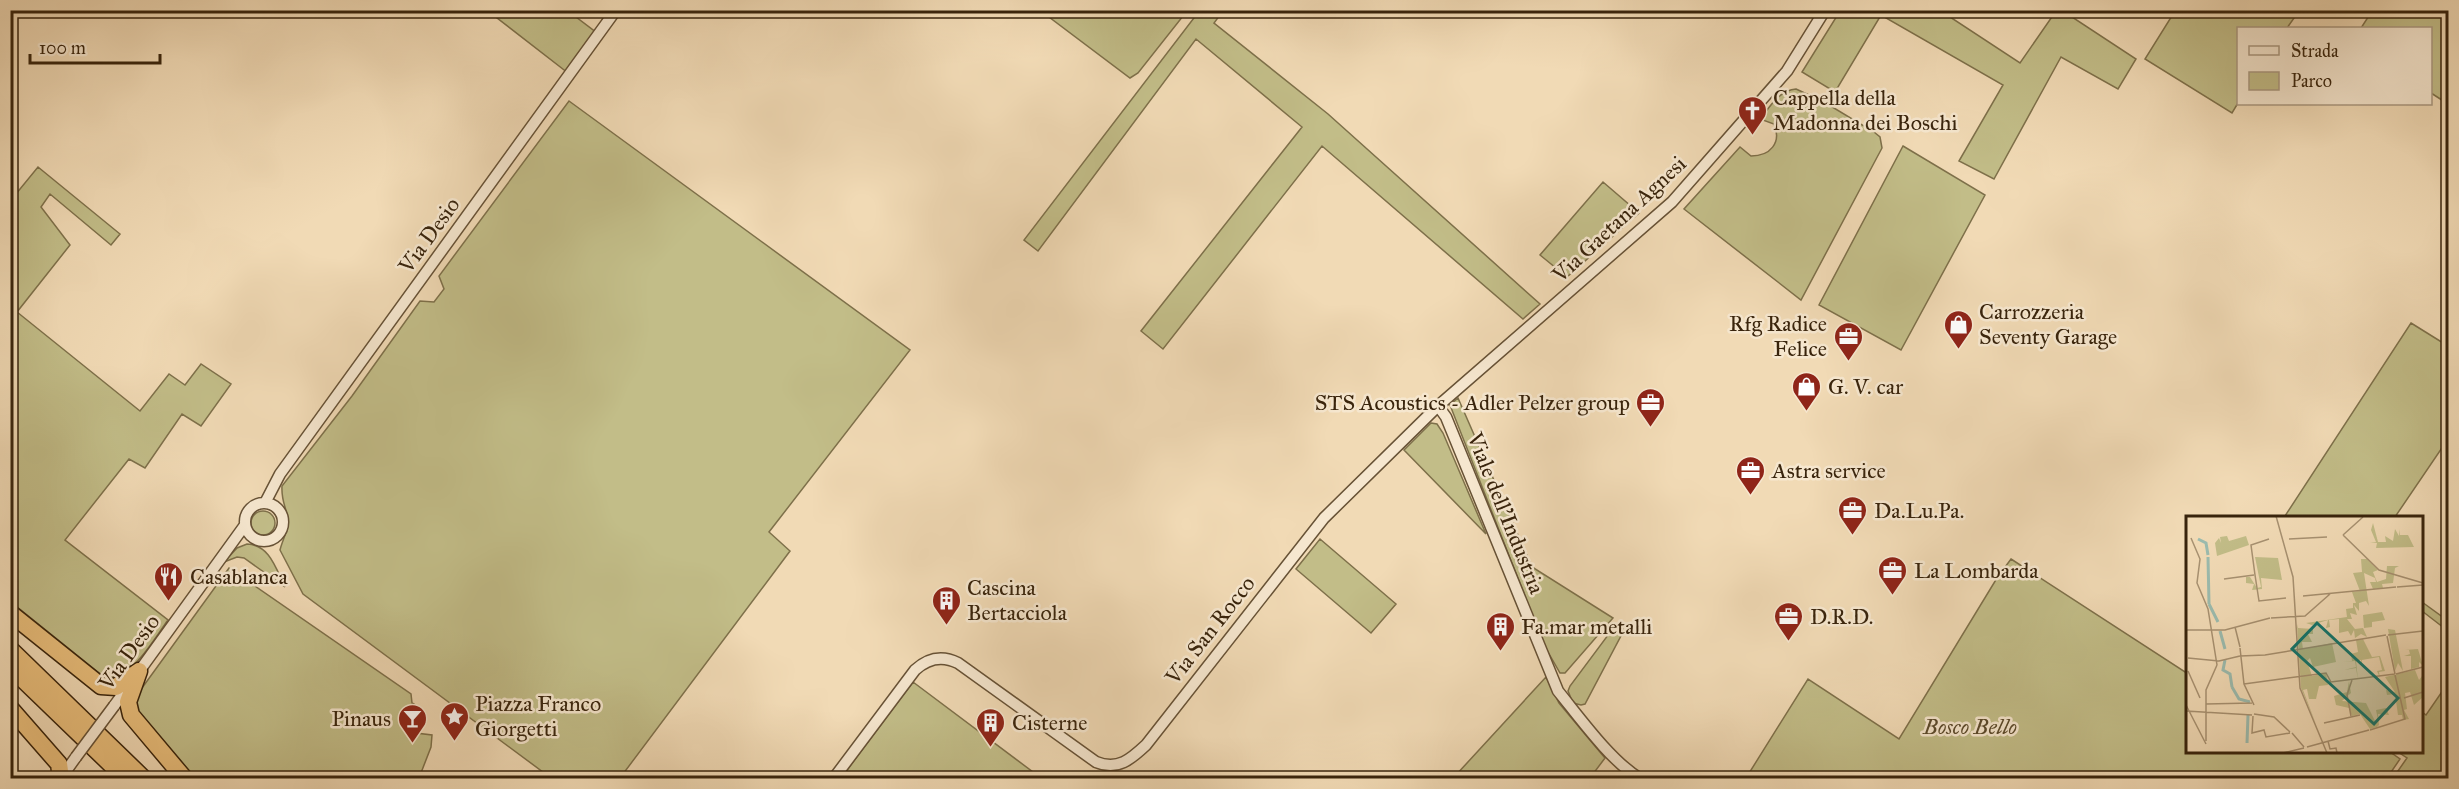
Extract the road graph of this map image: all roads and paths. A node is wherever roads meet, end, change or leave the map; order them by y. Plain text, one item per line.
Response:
1 (616, 10) edge
2 (1825, 10) edge
3 (1438, 406) junction
4 (276, 484) junction
5 (266, 503) junction
6 (276, 508) junction
7 (245, 525) junction
8 (251, 537) junction
9 (228, 548) junction
10 (10, 613) edge
11 (10, 649) edge
12 (10, 667) edge
13 (139, 671) junction
14 (10, 708) edge
15 (59, 778) edge
16 (125, 778) edge
17 (143, 778) edge
18 (184, 778) edge
19 (834, 778) edge
20 (1640, 778) edge

1 - 4 street, Via Desio
2 - 3 street, Via Gaetana Agnesi
3 - 19 street, Via San Rocco
3 - 20 street, Viale dell'Industria
4 - 5 street, Via Desio
4 - 6 street
5 - 6 street
5 - 7 street
6 - 8 street
7 - 8 street
7 - 9 street, Via Desio
8 - 9 street, Via Desio
9 - 13 street, Via Desio
10 - 13 highway
11 - 17 highway
12 - 16 highway
13 - 15 street, Via Desio, bridge
13 - 18 highway
14 - 15 highway

